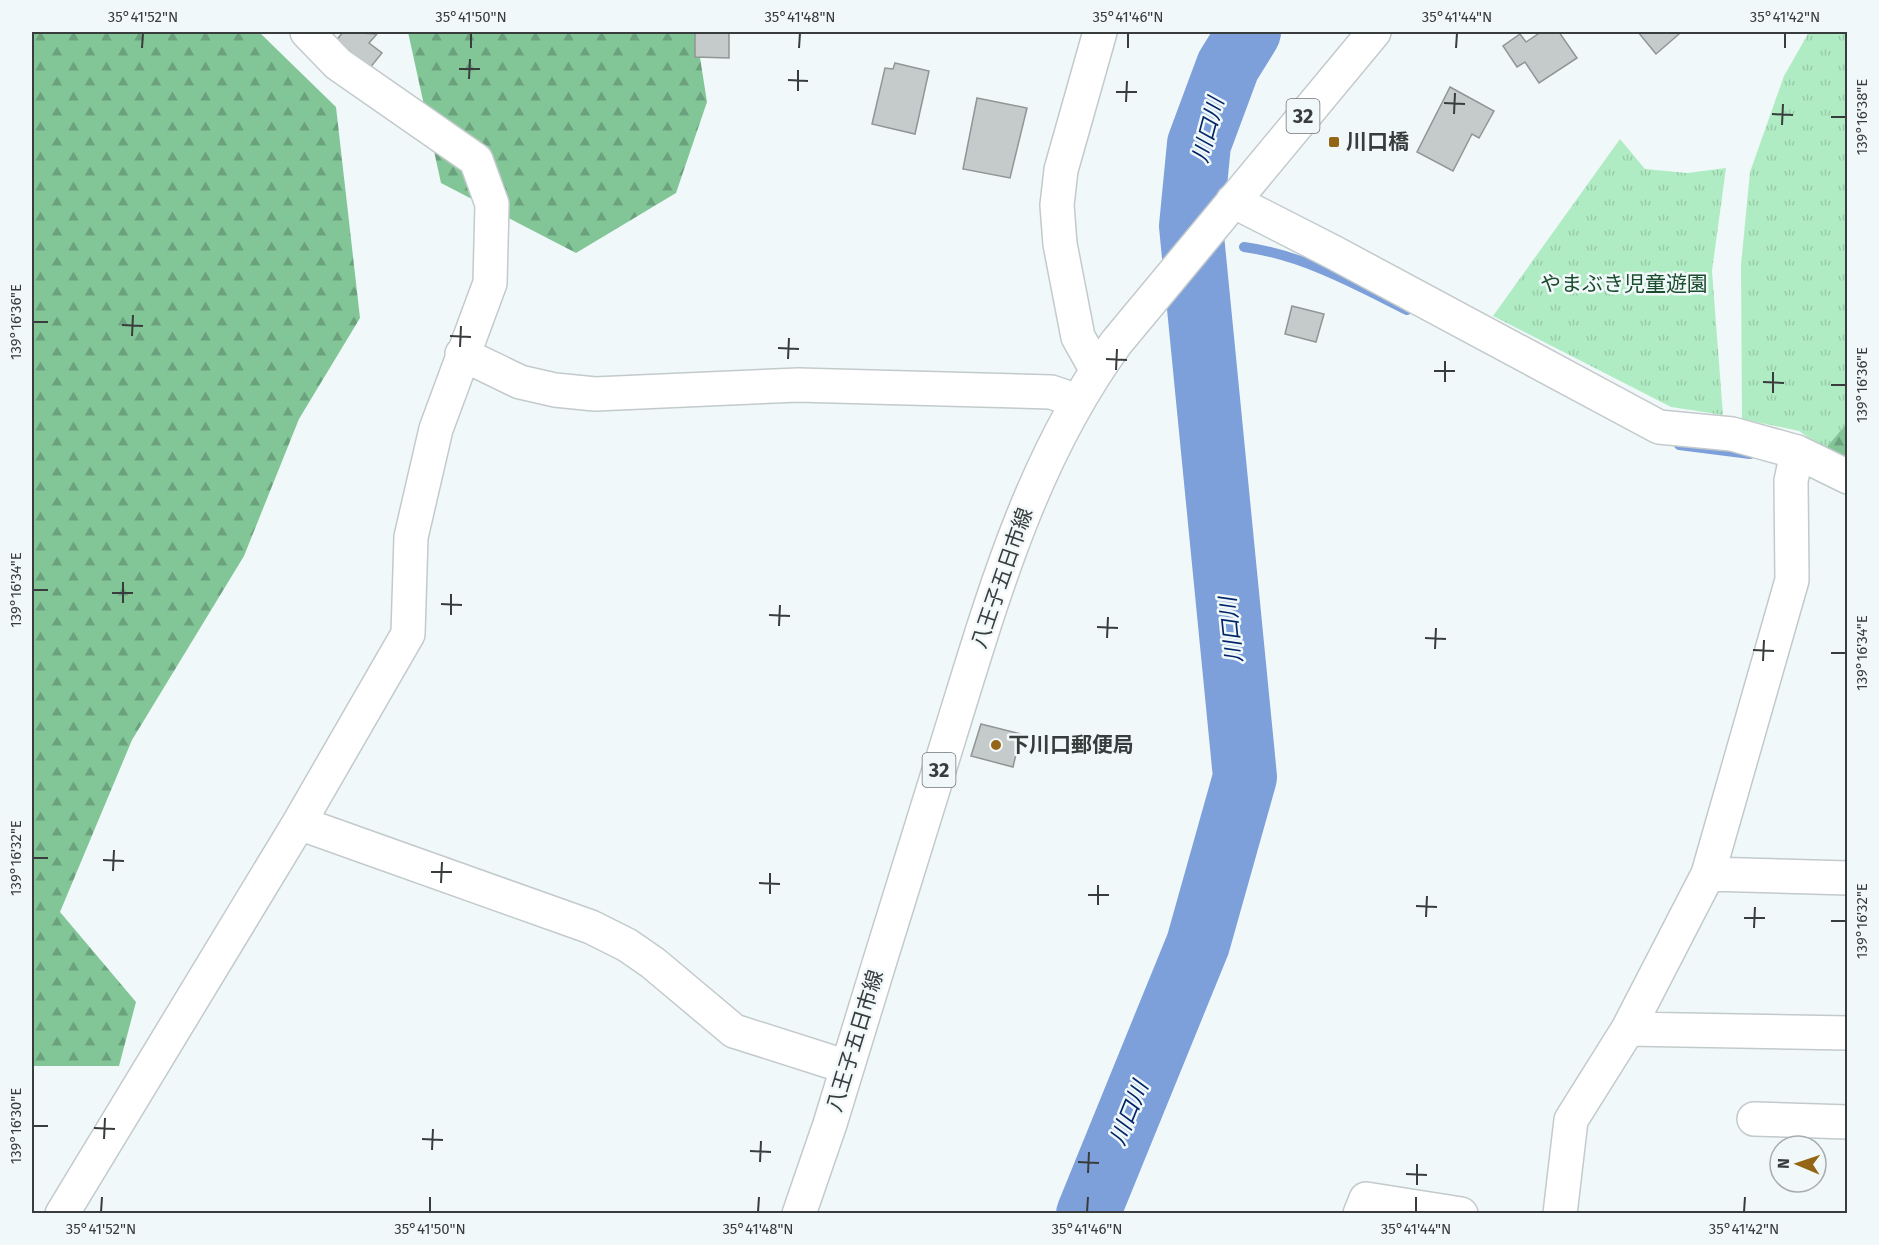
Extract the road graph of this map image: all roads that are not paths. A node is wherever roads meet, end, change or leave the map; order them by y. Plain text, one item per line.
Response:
1 (308, 32) edge
2 (1100, 32) edge
3 (1374, 32) edge
4 (1233, 201) junction
5 (462, 354) junction
6 (1096, 369) junction
7 (1078, 401) junction
8 (1797, 452) junction
9 (1848, 477) edge
10 (299, 824) junction
11 (1708, 874) junction
12 (1848, 878) edge
13 (1628, 1029) junction
14 (1848, 1033) edge
15 (847, 1067) junction
16 (1754, 1119) dead end
17 (1848, 1122) edge
18 (62, 1214) edge
19 (799, 1214) edge
20 (1360, 1214) edge
21 (1461, 1214) edge
22 (1560, 1214) edge

1 - 5 street
2 - 6 street
3 - 4 street, 八王子五日市線 / 32
4 - 6 street, 八王子五日市線 / 32
4 - 8 street
5 - 7 street
5 - 10 street
6 - 7 street, 八王子五日市線 / 32
7 - 15 street, 八王子五日市線 / 32
8 - 9 street
8 - 11 street
10 - 15 street
10 - 18 street
11 - 12 street
11 - 13 street
13 - 14 street
13 - 22 street
15 - 19 street, 八王子五日市線 / 32
16 - 17 street
20 - 21 street

